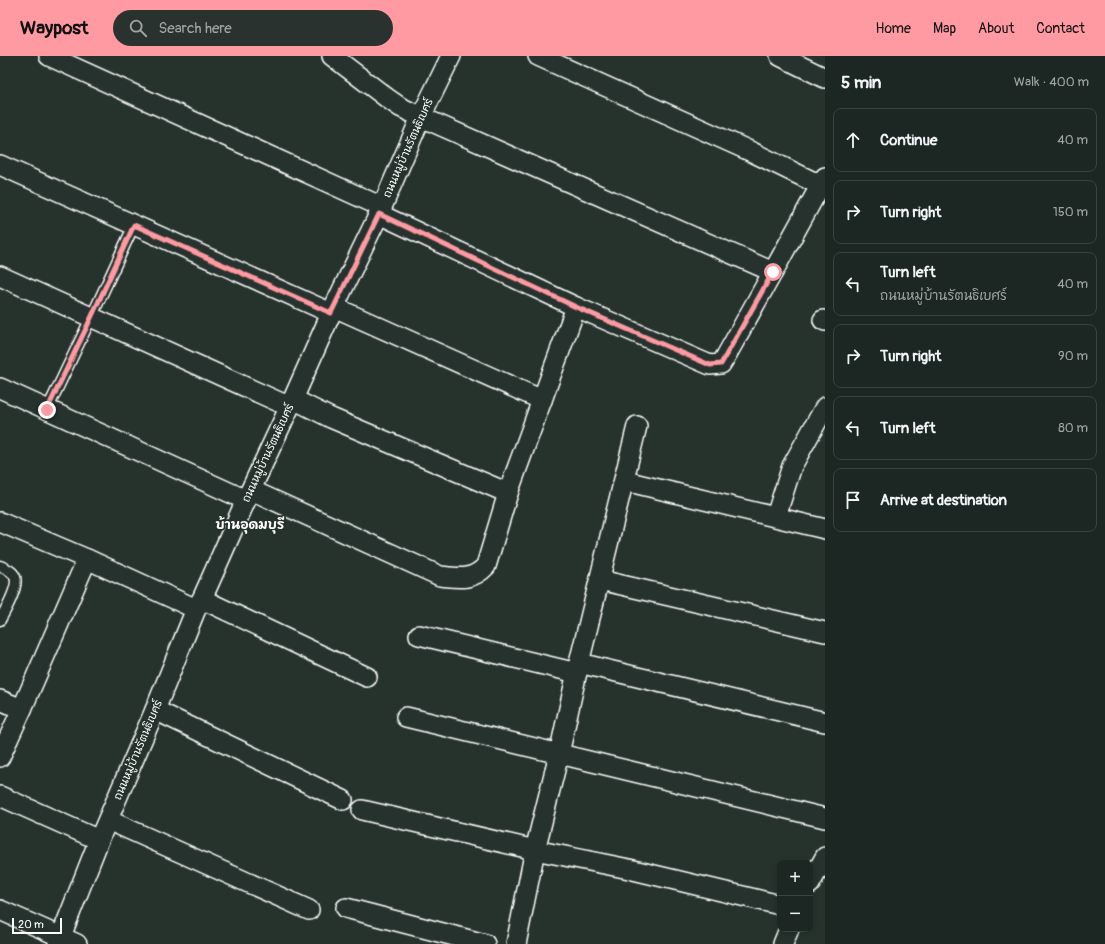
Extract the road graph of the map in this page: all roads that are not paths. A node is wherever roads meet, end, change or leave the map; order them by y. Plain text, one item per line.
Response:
1 (49, 56) edge
2 (332, 56) edge
3 (451, 56) edge
4 (538, 56) edge
5 (780, 56) edge
6 (825, 78) edge
7 (421, 117) junction
8 (0, 165) edge
9 (823, 181) edge
10 (380, 210) junction
11 (134, 225) junction
12 (773, 272) junction
13 (0, 276) edge
14 (576, 307) junction
15 (333, 310) junction
16 (91, 318) junction
17 (0, 388) edge
18 (542, 400) junction
19 (292, 402) junction
20 (47, 410) junction
21 (824, 412) edge
22 (637, 426) dead end
23 (625, 481) junction
24 (508, 493) junction
25 (248, 495) junction
26 (776, 516) junction
27 (1, 524) edge
28 (825, 529) edge
29 (87, 559) junction
30 (0, 566) edge
31 (600, 580) junction
32 (199, 604) junction
33 (0, 620) edge
34 (825, 632) edge
35 (419, 635) dead end
36 (578, 668) junction
37 (367, 677) dead end
38 (0, 700) edge
39 (22, 709) junction
40 (155, 710) junction
41 (406, 717) dead end
42 (825, 722) edge
43 (559, 754) junction
44 (0, 757) edge
45 (0, 796) edge
46 (343, 800) dead end
47 (362, 810) dead end
48 (825, 818) edge
49 (108, 820) junction
50 (98, 840) junction
51 (535, 850) junction
52 (825, 857) edge
53 (813, 879) edge
54 (777, 904) edge
55 (346, 908) dead end
56 (0, 910) edge
57 (309, 910) dead end
58 (788, 932) edge
59 (65, 942) edge
60 (485, 944) edge
61 (516, 944) edge
62 (783, 944) edge

1 - 10 street
2 - 7 street
3 - 7 street, ถนนหมู่บ้านรัตนธิเบศร์
4 - 9 street
5 - 6 street
7 - 10 street, ถนนหมู่บ้านรัตนธิเบศร์
7 - 12 street
8 - 11 street
9 - 12 street
10 - 14 street
10 - 15 street, ถนนหมู่บ้านรัตนธิเบศร์
11 - 15 street
11 - 16 lane
12 - 14 street
13 - 16 street
14 - 18 street
15 - 18 street
15 - 19 street, ถนนหมู่บ้านรัตนธิเบศร์
16 - 19 street
16 - 20 lane
17 - 20 street
18 - 24 street
19 - 24 street
19 - 25 street, ถนนหมู่บ้านรัตนธิเบศร์
20 - 25 street
21 - 26 street
22 - 23 street
23 - 26 street
23 - 31 street
24 - 25 street
25 - 32 street, ถนนหมู่บ้านรัตนธิเบศร์
26 - 28 street
27 - 29 street
29 - 32 street
29 - 39 street
30 - 33 lane
31 - 34 street
31 - 36 street
32 - 37 street
32 - 40 street, ถนนหมู่บ้านรัตนธิเบศร์
35 - 36 street
36 - 42 street
36 - 43 street
38 - 39 street
39 - 44 street
40 - 46 street
40 - 49 street, ถนนหมู่บ้านรัตนธิเบศร์
41 - 43 street
43 - 48 street
43 - 51 street
45 - 50 street
47 - 51 street
49 - 50 street, ถนนหมู่บ้านรัตนธิเบศร์
49 - 57 street
50 - 59 street, ถนนหมู่บ้านรัตนธิเบศร์
51 - 54 street
51 - 61 street
52 - 53 street
55 - 60 street
56 - 59 street
58 - 62 street

